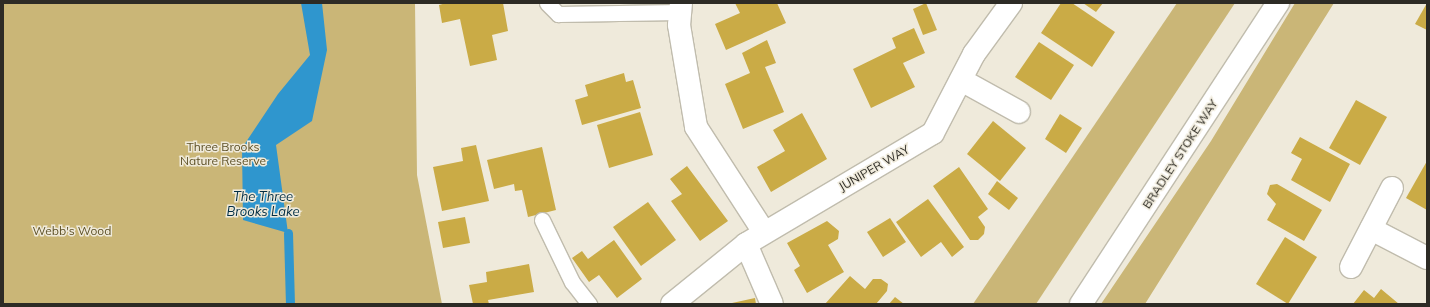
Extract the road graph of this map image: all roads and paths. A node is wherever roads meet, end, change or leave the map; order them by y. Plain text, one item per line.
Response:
1 (547, 3) edge
2 (1011, 3) edge
3 (1278, 3) edge
4 (680, 8) edge
5 (961, 80) junction
6 (1019, 112) dead end
7 (1392, 188) dead end
8 (542, 220) dead end
9 (1371, 229) junction
10 (755, 238) junction
11 (1427, 258) edge
12 (1352, 267) dead end
13 (589, 304) edge
14 (672, 304) edge
15 (772, 304) edge
16 (1081, 304) edge

1 - 4 lane
2 - 5 street, JUNIPER WAY
3 - 16 street, BRADLEY STOKE WAY
4 - 10 street
5 - 6 street
5 - 10 street, JUNIPER WAY
7 - 9 street
8 - 13 lane
9 - 11 street
9 - 12 street
10 - 14 street, JUNIPER WAY
10 - 15 street

